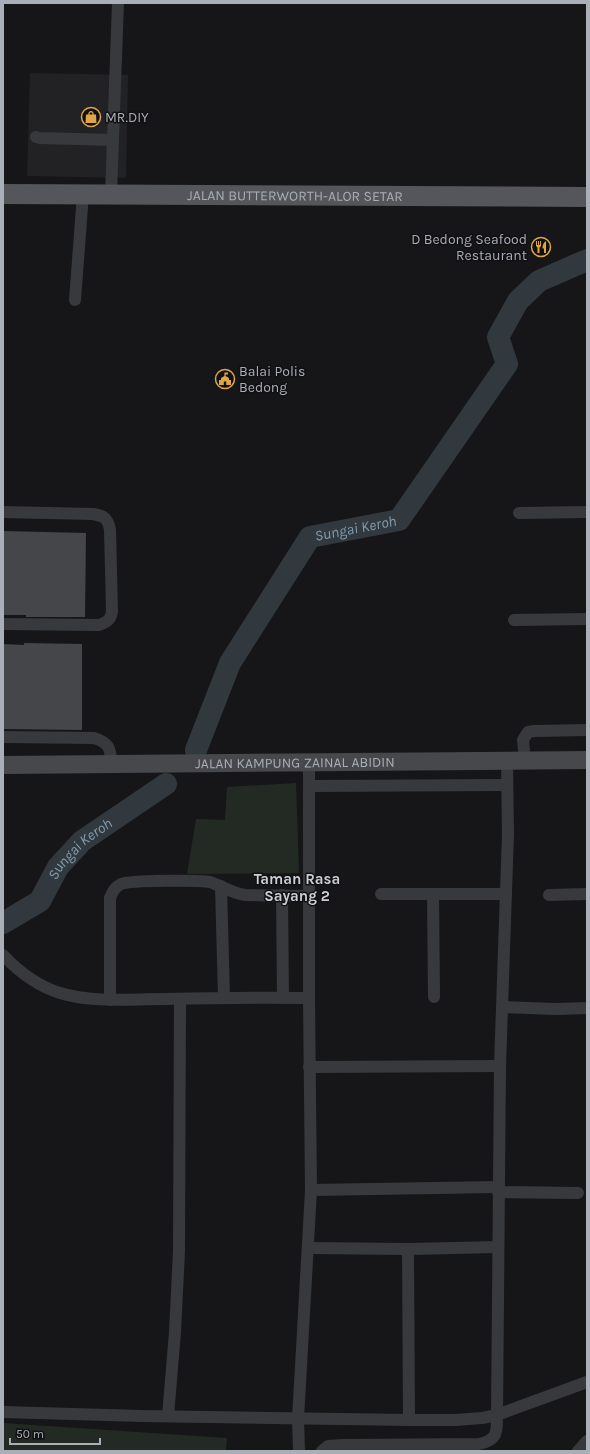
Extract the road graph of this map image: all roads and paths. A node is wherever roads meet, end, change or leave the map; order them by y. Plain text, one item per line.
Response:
1 (118, 3) edge
2 (36, 137) dead end
3 (113, 140) junction
4 (3, 194) edge
5 (83, 194) junction
6 (111, 194) junction
7 (587, 197) edge
8 (74, 300) dead end
9 (3, 512) edge
10 (587, 512) edge
11 (519, 514) dead end
12 (587, 619) edge
13 (514, 620) dead end
14 (3, 624) edge
15 (587, 730) edge
16 (3, 737) edge
17 (587, 760) edge
18 (507, 761) junction
19 (525, 761) junction
20 (309, 763) junction
21 (112, 764) junction
22 (3, 765) edge
23 (507, 785) junction
24 (309, 786) junction
25 (221, 886) junction
26 (381, 894) dead end
27 (433, 894) junction
28 (506, 894) junction
29 (549, 894) dead end
30 (587, 894) edge
31 (282, 895) junction
32 (309, 896) junction
33 (3, 955) edge
34 (434, 997) dead end
35 (224, 998) junction
36 (283, 998) junction
37 (309, 998) junction
38 (180, 999) junction
39 (110, 1000) junction
40 (502, 1007) junction
41 (587, 1008) edge
42 (500, 1066) junction
43 (309, 1067) junction
44 (311, 1190) junction
45 (498, 1190) junction
46 (578, 1192) dead end
47 (498, 1247) junction
48 (309, 1248) junction
49 (408, 1249) junction
50 (587, 1382) edge
51 (3, 1412) edge
52 (496, 1415) junction
53 (168, 1416) junction
54 (298, 1419) junction
55 (409, 1420) junction
56 (587, 1441) edge
57 (299, 1451) edge
58 (322, 1451) edge
59 (578, 1451) edge

1 - 3 street
2 - 3 street
3 - 6 street
4 - 5 main road, JALAN BUTTERWORTH-ALOR SETAR
5 - 6 main road, JALAN BUTTERWORTH-ALOR SETAR
5 - 8 street
6 - 7 main road, JALAN BUTTERWORTH-ALOR SETAR
9 - 14 street
10 - 11 street
12 - 13 street
15 - 19 street
16 - 21 street
17 - 19 street, JALAN KAMPUNG ZAINAL ABIDIN
18 - 19 street, JALAN KAMPUNG ZAINAL ABIDIN
18 - 20 street, JALAN KAMPUNG ZAINAL ABIDIN
18 - 23 street
20 - 21 street, JALAN KAMPUNG ZAINAL ABIDIN
20 - 24 street
21 - 22 street, JALAN KAMPUNG ZAINAL ABIDIN
23 - 24 street
23 - 28 street
24 - 32 street
25 - 31 street
25 - 35 street
25 - 39 street
26 - 27 street
27 - 28 street
27 - 34 street
28 - 40 street
29 - 30 street
31 - 32 street
31 - 36 street
32 - 37 street
33 - 39 street
35 - 36 street
35 - 38 street
36 - 37 street
37 - 43 street
38 - 39 street
38 - 53 street
40 - 41 street
40 - 42 street
42 - 43 street
42 - 45 street
43 - 44 street
44 - 45 street
44 - 48 street
45 - 46 street
45 - 47 street
47 - 49 street
47 - 52 street
48 - 49 street
48 - 54 street
49 - 55 street
50 - 52 street
51 - 53 street
52 - 55 street
52 - 58 street
53 - 54 street
54 - 55 street
54 - 57 street
56 - 59 street

